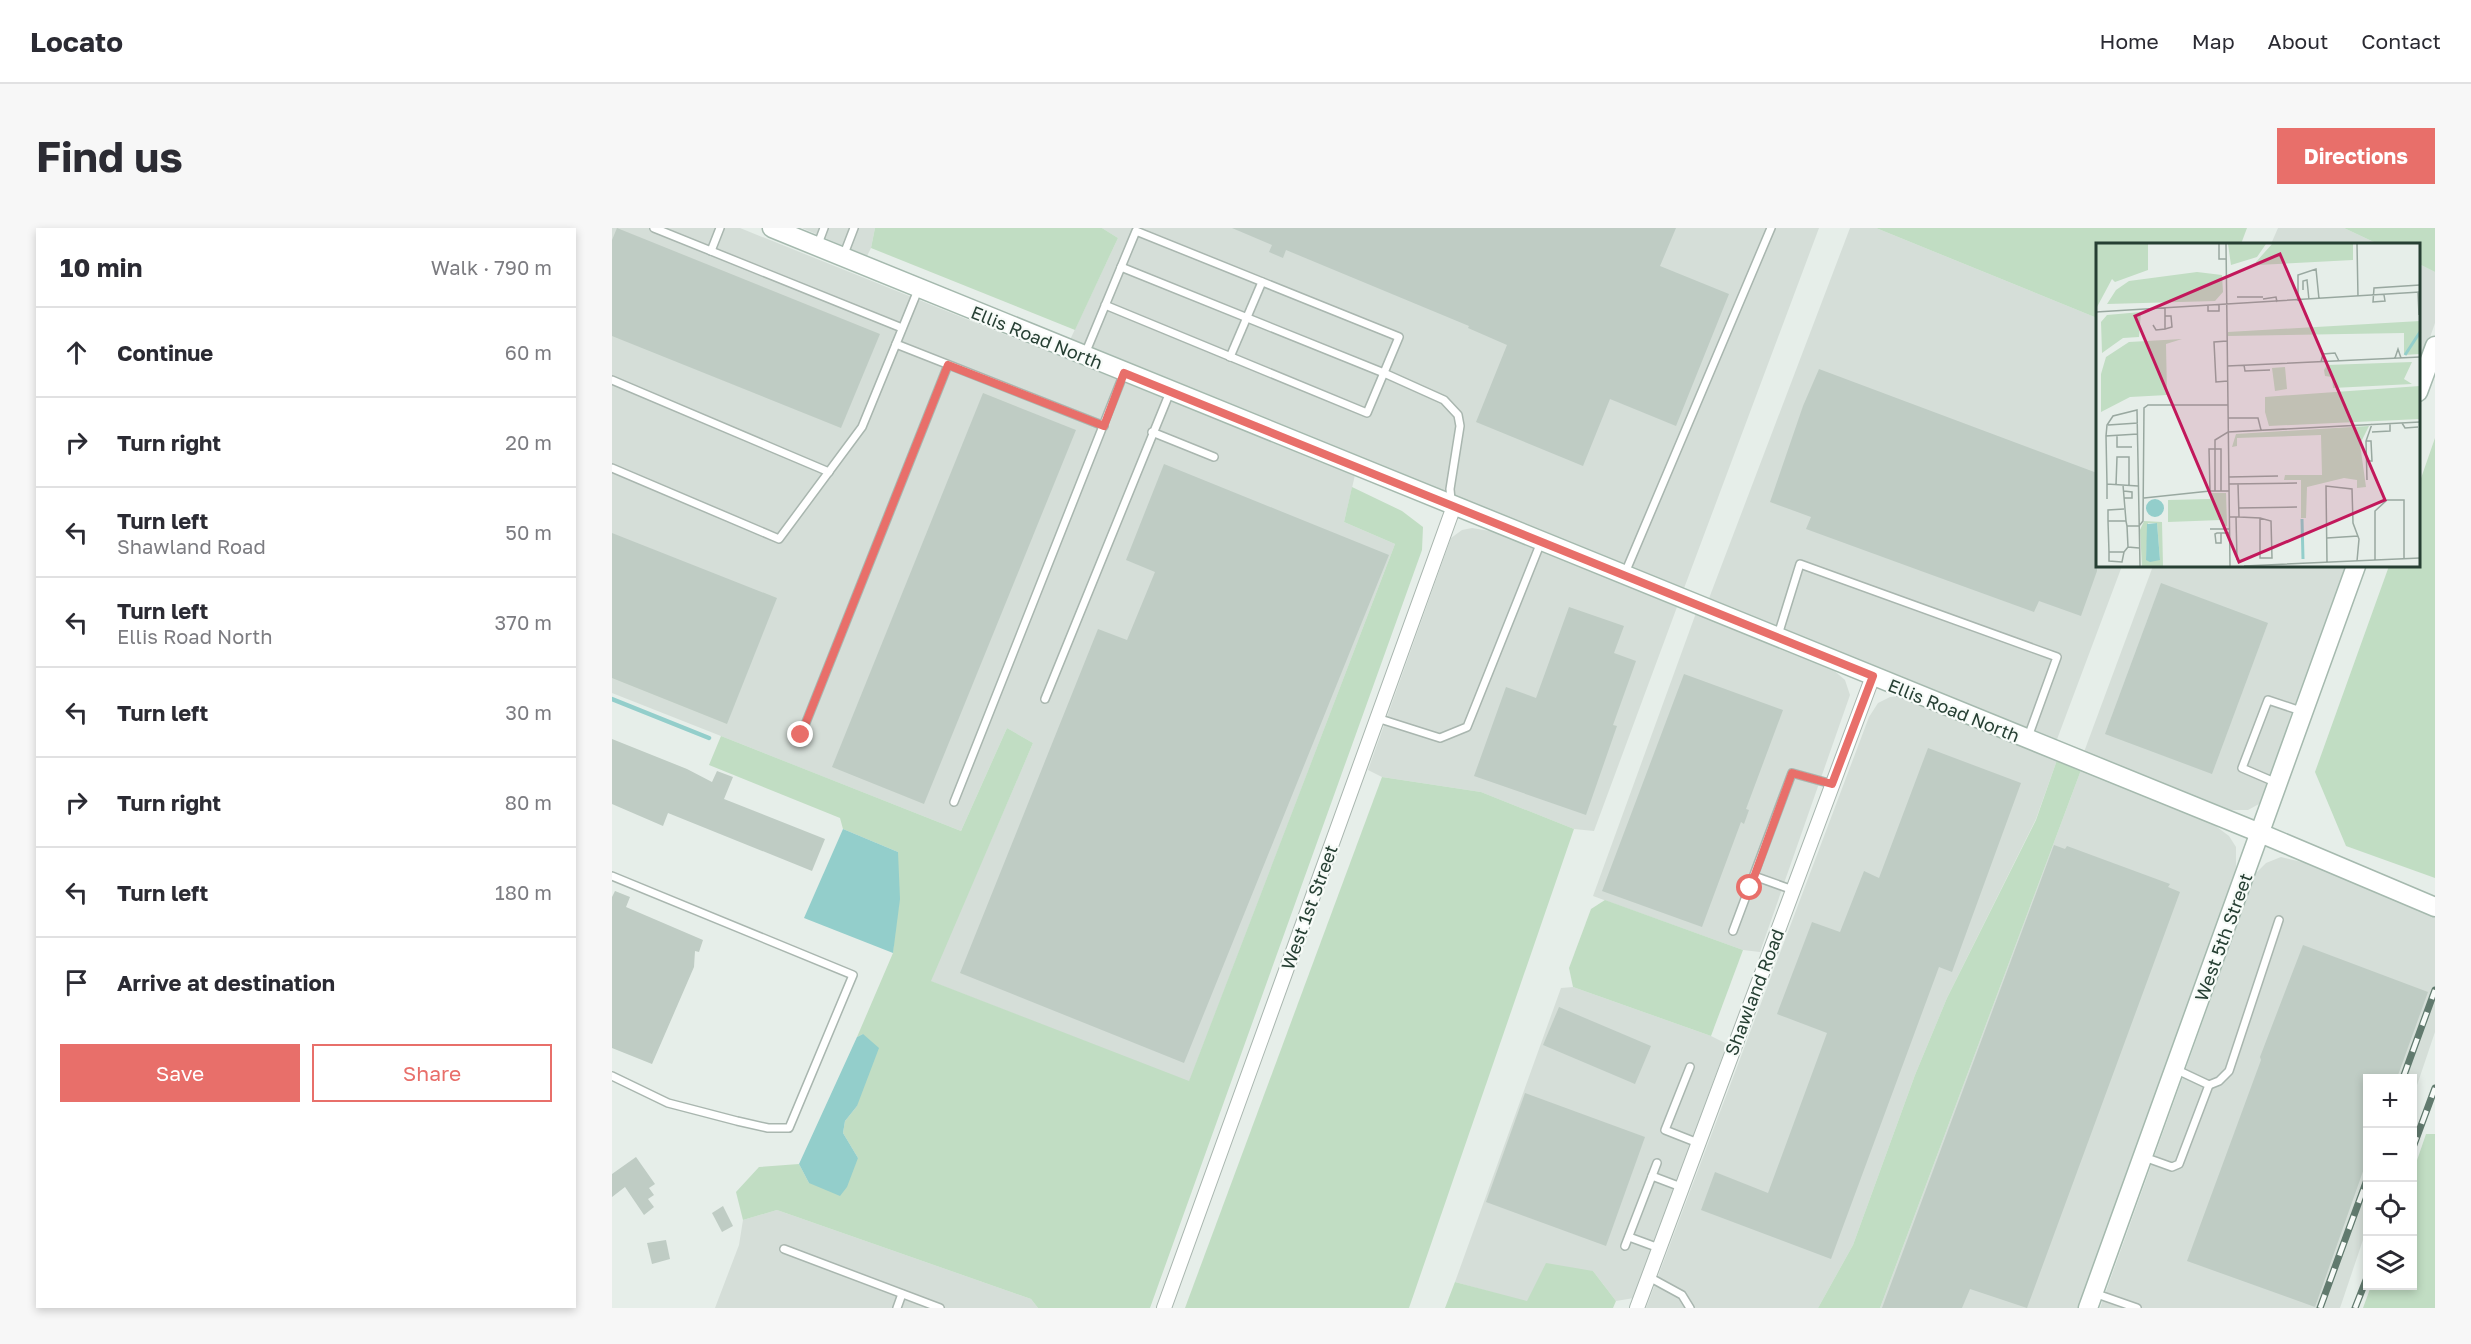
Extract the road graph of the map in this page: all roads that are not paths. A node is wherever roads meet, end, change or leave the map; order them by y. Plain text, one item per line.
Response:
1 (654, 228) edge
2 (720, 228) edge
3 (772, 228) edge
4 (824, 228) edge
5 (854, 228) edge
6 (1771, 228) edge
7 (1137, 230) edge
8 (817, 246) junction
9 (711, 251) junction
10 (843, 257) junction
11 (1121, 267) junction
12 (1262, 282) junction
13 (918, 288) junction
14 (1105, 305) junction
15 (1247, 317) junction
16 (902, 328) junction
17 (896, 344) junction
18 (2435, 346) edge
19 (1084, 356) junction
20 (1230, 357) junction
21 (948, 365) junction
22 (1124, 373) junction
23 (1384, 373) junction
24 (612, 380) edge
25 (2420, 387) edge
26 (1170, 392) junction
27 (1104, 426) junction
28 (1152, 432) junction
29 (1214, 457) dead end
30 (612, 468) edge
31 (829, 472) junction
32 (1454, 506) junction
33 (1541, 542) junction
34 (2356, 567) edge
35 (1624, 575) junction
36 (1777, 638) junction
37 (1873, 676) junction
38 (1045, 699) dead end
39 (2304, 712) junction
40 (1377, 718) junction
41 (801, 735) dead end
42 (2027, 740) junction
43 (2278, 783) junction
44 (1832, 784) junction
45 (954, 802) dead end
46 (2260, 833) junction
47 (612, 876) edge
48 (1755, 876) junction
49 (1793, 890) junction
50 (2435, 907) edge
51 (2279, 920) dead end
52 (1733, 932) dead end
53 (1690, 1067) dead end
54 (2175, 1069) junction
55 (612, 1076) edge
56 (2209, 1084) junction
57 (1698, 1143) junction
58 (2144, 1157) junction
59 (1657, 1163) dead end
60 (1652, 1176) junction
61 (1681, 1187) junction
62 (1629, 1237) junction
63 (1625, 1246) dead end
64 (1659, 1248) junction
65 (784, 1249) dead end
66 (1649, 1277) junction
67 (902, 1294) junction
68 (2091, 1300) edge
69 (897, 1308) edge
70 (940, 1308) edge
71 (1164, 1308) edge
72 (1637, 1308) edge
73 (1690, 1308) edge
74 (2137, 1308) edge

1 - 9 lane
2 - 9 lane
3 - 8 street, Ellis Road North
4 - 8 lane
5 - 10 lane
6 - 35 lane
7 - 11 lane
7 - 12 lane
8 - 10 street, Ellis Road North
9 - 16 lane
10 - 13 street, Ellis Road North
11 - 14 lane
11 - 15 lane
12 - 15 lane
12 - 23 lane
13 - 16 lane
13 - 19 street, Ellis Road North
14 - 19 lane
14 - 20 lane
15 - 20 lane
15 - 23 lane
16 - 17 lane
17 - 21 lane
17 - 31 lane
18 - 25 street
19 - 22 street, Ellis Road North
20 - 23 lane
21 - 27 lane
21 - 41 lane
22 - 26 street, Ellis Road North
22 - 27 lane
23 - 32 lane
24 - 31 lane
26 - 28 lane
26 - 32 street, Ellis Road North
27 - 45 lane
28 - 29 lane
28 - 38 lane
30 - 31 lane
32 - 33 street, Ellis Road North
32 - 40 street, West 1st Street
33 - 35 street, Ellis Road North
33 - 40 lane
34 - 39 street, West 5th Street
35 - 36 street, Ellis Road North
36 - 37 street, Ellis Road North
36 - 42 lane
37 - 42 street, Ellis Road North
37 - 44 street, Shawland Road
39 - 43 street, West 5th Street
39 - 43 lane
40 - 71 street, West 1st Street
42 - 46 street, Ellis Road North
43 - 46 street, West 5th Street
44 - 48 lane
44 - 49 street, Shawland Road
46 - 50 street, Ellis Road North
46 - 54 street, West 5th Street
47 - 55 lane
48 - 49 lane
48 - 52 lane
49 - 57 street, Shawland Road
51 - 56 lane
53 - 57 lane
54 - 56 lane
54 - 58 street, West 5th Street
56 - 58 lane
57 - 61 street, Shawland Road
58 - 68 street, West 5th Street
59 - 60 lane
60 - 61 lane
60 - 62 lane
61 - 64 street, Shawland Road
62 - 63 lane
62 - 64 lane
64 - 66 street, Shawland Road
65 - 67 lane
66 - 72 street, Shawland Road
66 - 73 lane
67 - 69 lane
67 - 70 lane
68 - 74 lane

